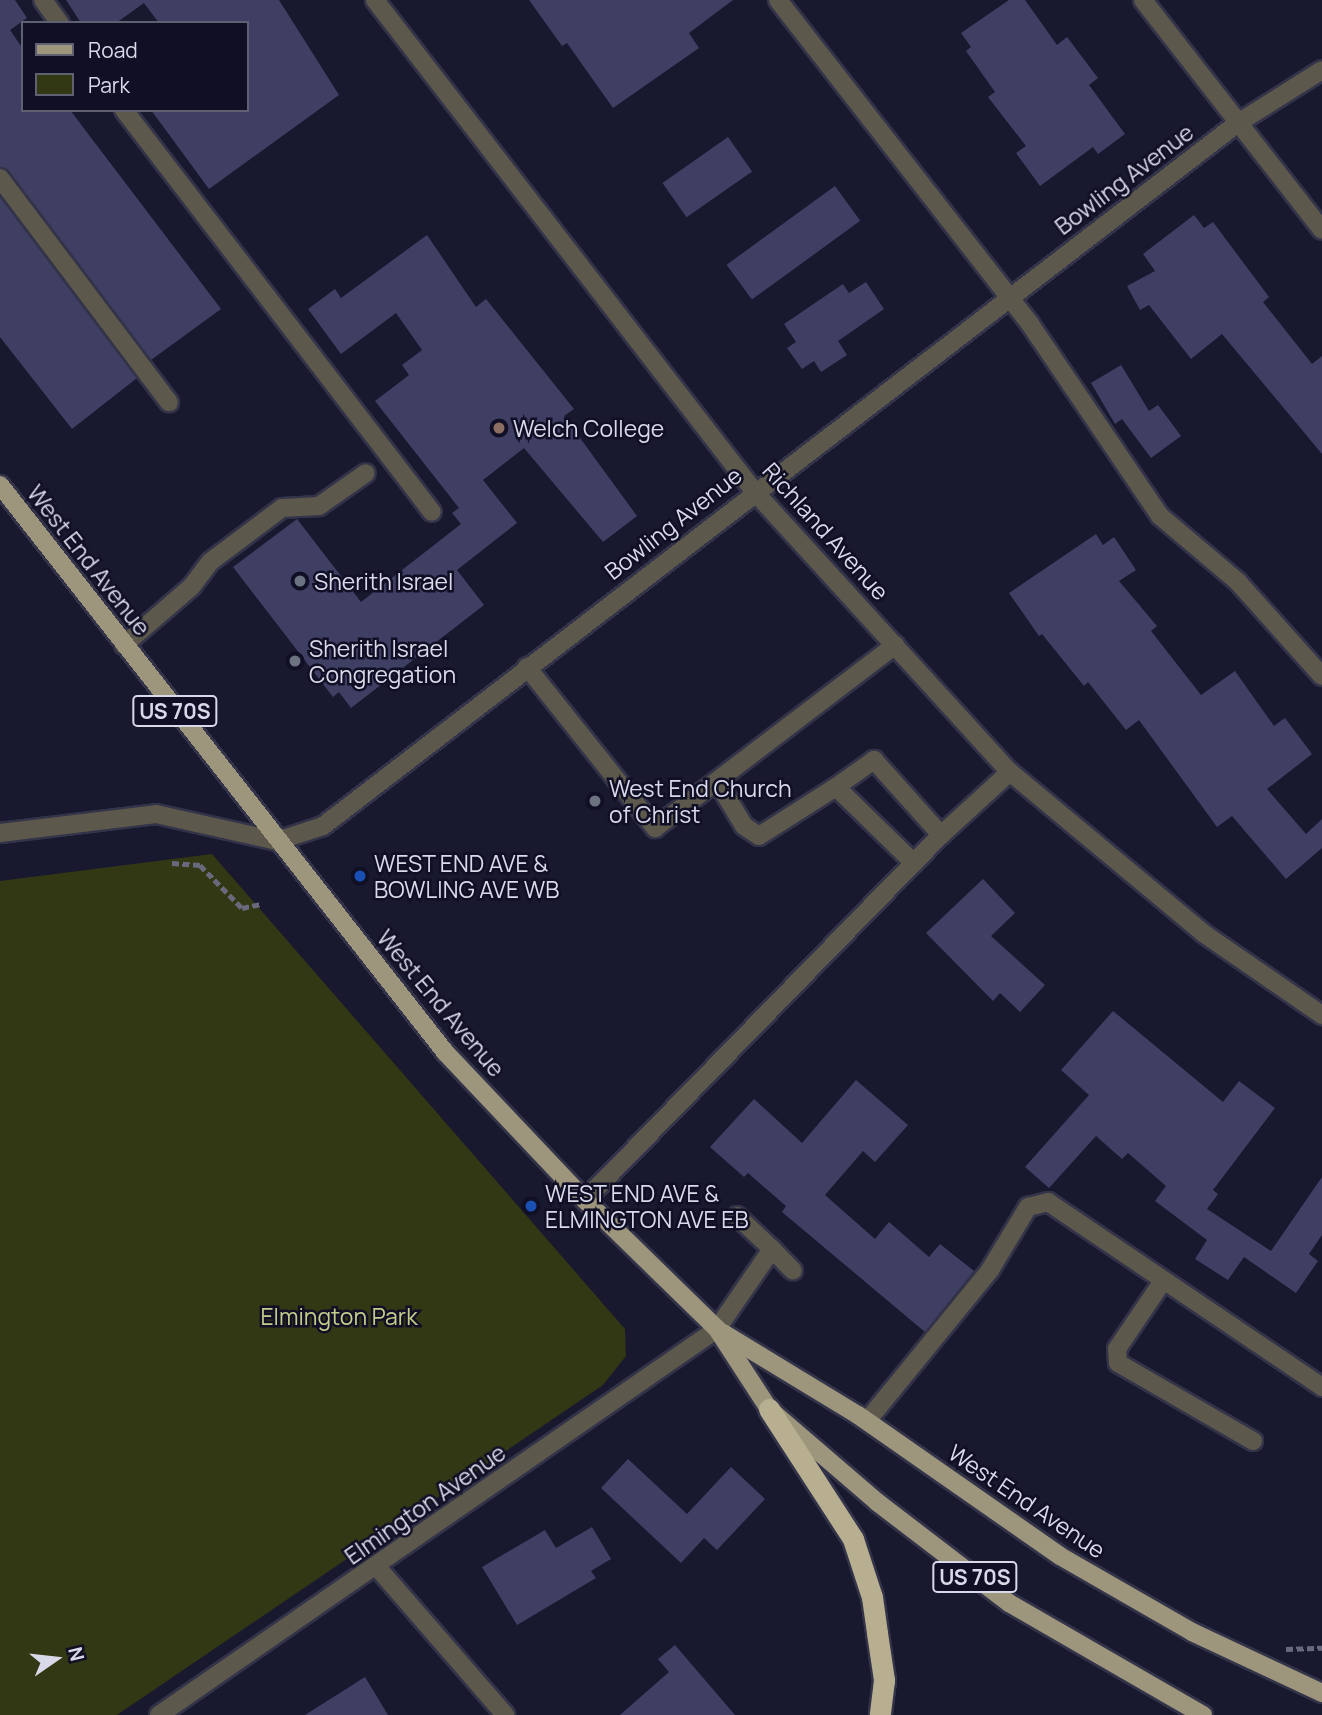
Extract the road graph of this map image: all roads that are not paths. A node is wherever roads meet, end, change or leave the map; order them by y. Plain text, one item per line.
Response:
1 (43, 0) edge
2 (375, 0) edge
3 (778, 0) edge
4 (1143, 0) edge
5 (59, 21) edge
6 (1322, 70) edge
7 (126, 112) edge
8 (1238, 123) junction
9 (0, 178) edge
10 (1322, 230) edge
11 (1009, 297) junction
12 (169, 402) dead end
13 (366, 472) dead end
14 (0, 485) edge
15 (754, 491) junction
16 (432, 512) dead end
17 (124, 645) junction
18 (895, 645) junction
19 (527, 667) junction
20 (1322, 676) edge
21 (1010, 772) junction
22 (717, 781) junction
23 (836, 787) junction
24 (0, 833) edge
25 (941, 835) junction
26 (277, 841) junction
27 (914, 863) junction
28 (1322, 1015) edge
29 (585, 1200) junction
30 (737, 1216) dead end
31 (772, 1249) junction
32 (793, 1271) dead end
33 (1163, 1281) junction
34 (717, 1329) junction
35 (1322, 1387) edge
36 (769, 1409) junction
37 (867, 1421) junction
38 (1253, 1441) dead end
39 (377, 1567) junction
40 (1322, 1693) edge
41 (159, 1715) edge
42 (505, 1715) edge
43 (880, 1715) edge
44 (1203, 1715) edge

1 - 5 street
2 - 15 street, Richland Avenue
3 - 11 street
4 - 8 street
6 - 8 street, Bowling Avenue
7 - 16 street
8 - 10 street
8 - 11 street, Bowling Avenue
9 - 12 street
11 - 15 street, Bowling Avenue
11 - 20 street
13 - 17 street
14 - 17 main road, West End Avenue / US 70S
15 - 18 street, Richland Avenue
15 - 19 street, Bowling Avenue
17 - 26 main road, West End Avenue / US 70S
18 - 21 street, Richland Avenue
18 - 22 street
19 - 22 street
19 - 26 street, Bowling Avenue
21 - 25 street
21 - 28 street, Richland Avenue
22 - 23 street
23 - 25 street
23 - 27 street
24 - 26 street
25 - 27 street
26 - 29 main road, West End Avenue / US 70S
27 - 29 street
29 - 34 main road, West End Avenue / US 70S
30 - 31 street
31 - 32 street
31 - 34 street
33 - 35 street
33 - 37 street
33 - 38 street
34 - 36 main road, West End Avenue / US 70S
34 - 37 main road, West End Avenue / US 70S
34 - 39 street, Elmington Avenue
36 - 43 highway
36 - 44 main road, West End Avenue / US 70S
37 - 40 main road, West End Avenue / US 70S
39 - 41 street, Elmington Avenue
39 - 42 street

